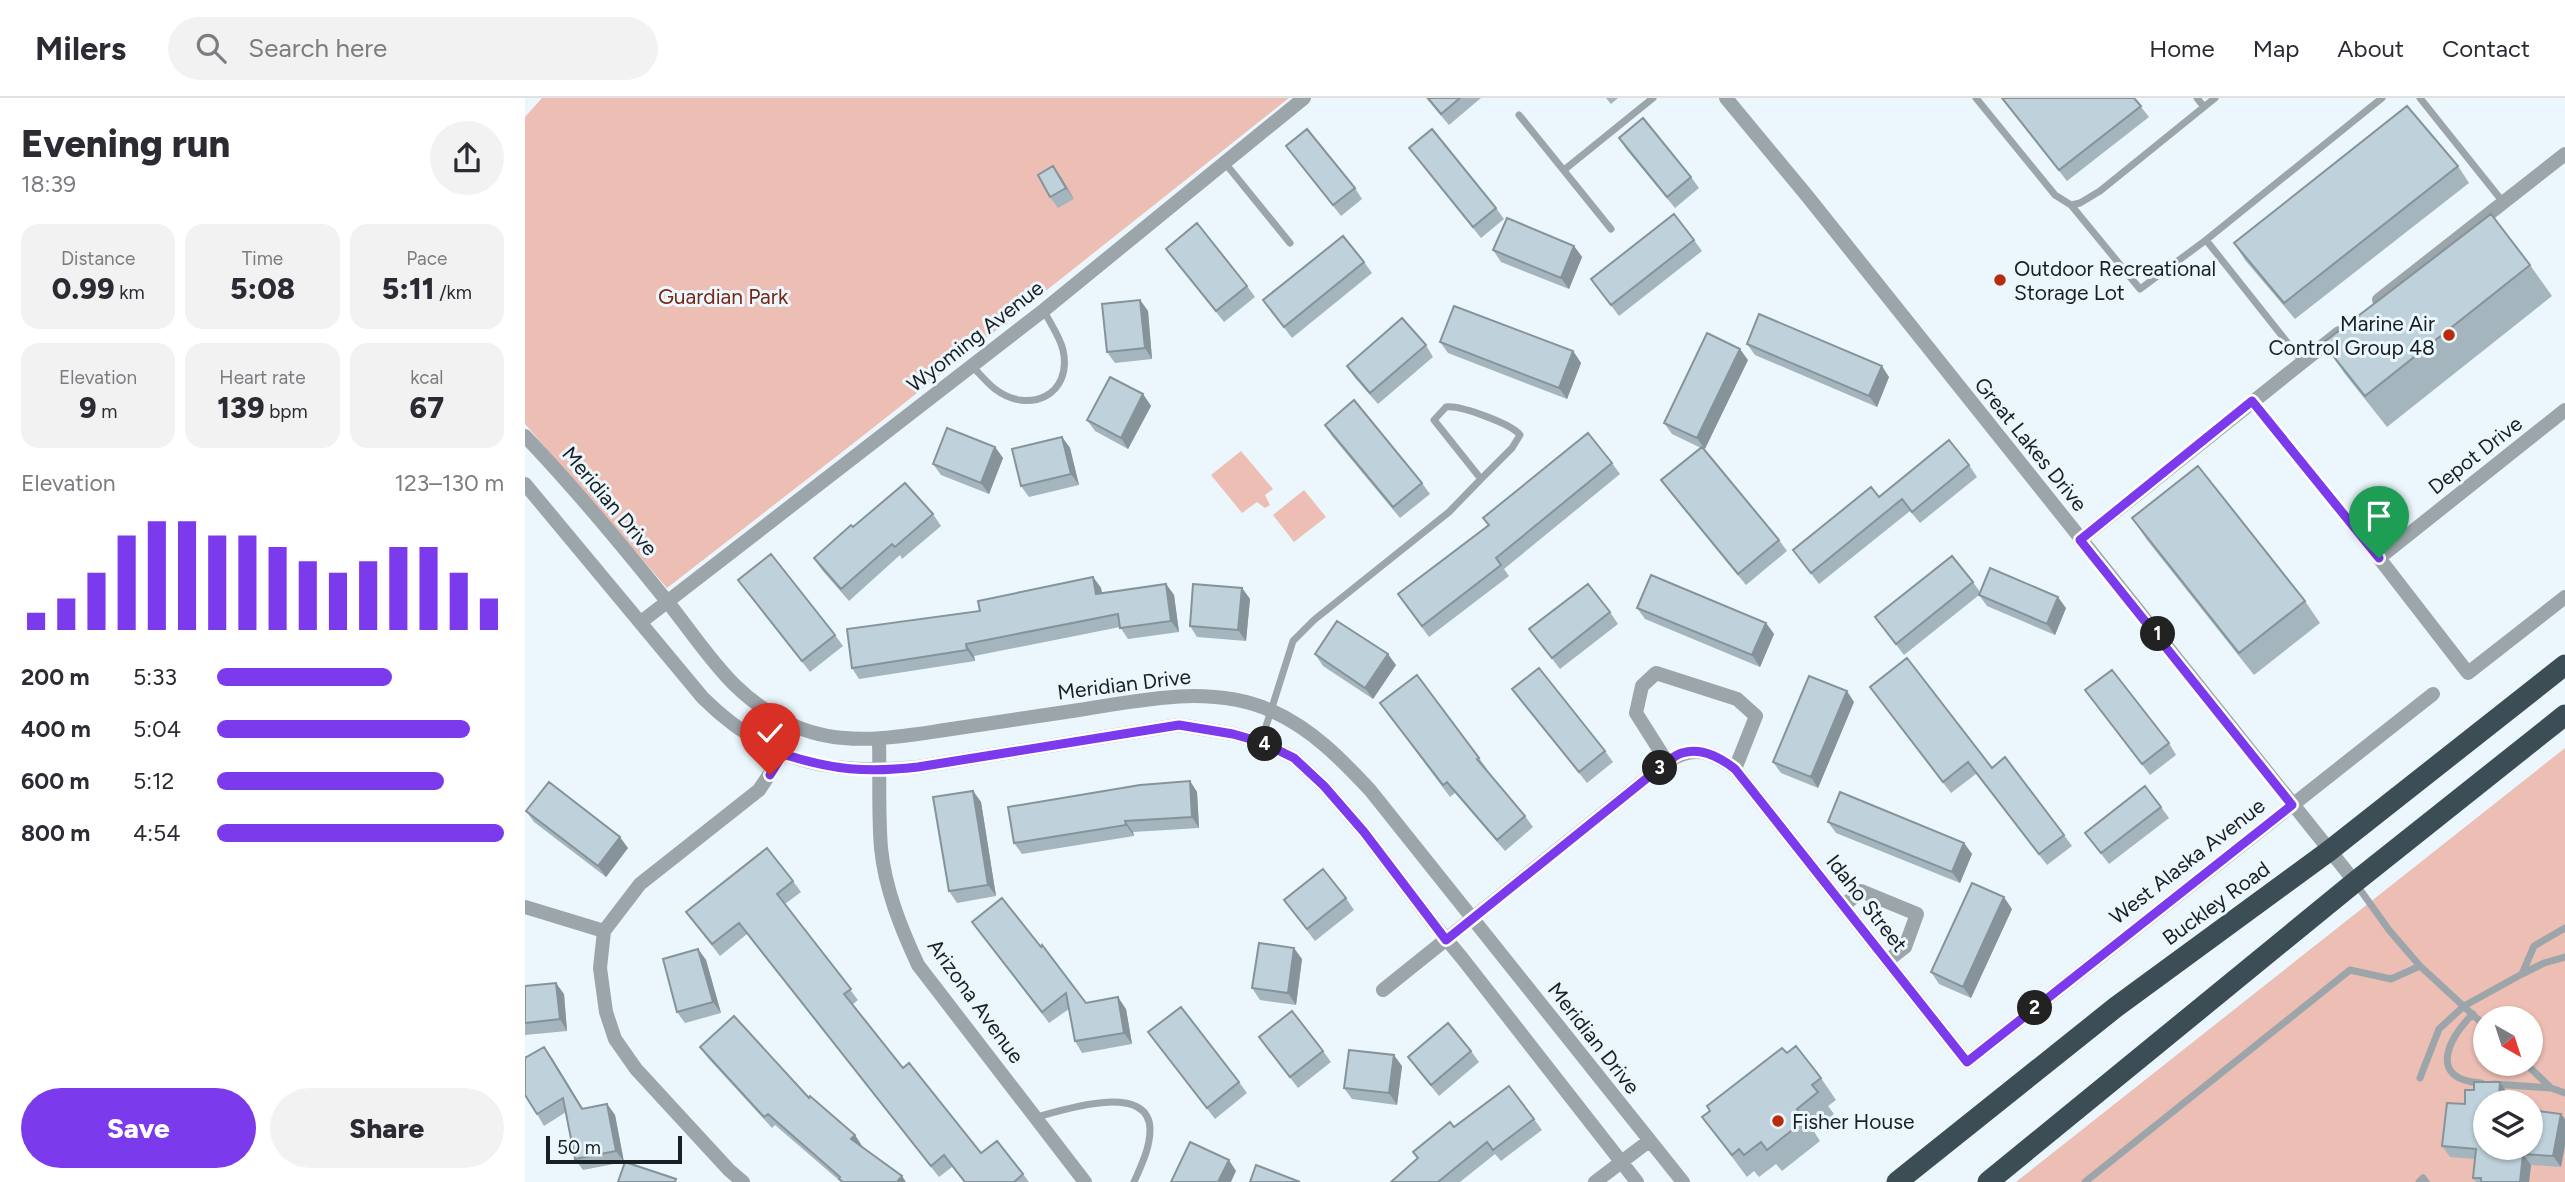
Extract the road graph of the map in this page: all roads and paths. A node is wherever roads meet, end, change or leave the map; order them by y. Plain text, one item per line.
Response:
1 (1304, 98) edge
2 (1653, 98) edge
3 (1726, 98) edge
4 (1976, 98) edge
5 (2197, 98) edge
6 (2215, 98) edge
7 (2382, 98) edge
8 (2420, 98) edge
9 (2204, 107) junction
10 (1519, 115) dead end
11 (2565, 154) edge
12 (1225, 163) junction
13 (1564, 170) junction
14 (2503, 202) junction
15 (2071, 205) junction
16 (1611, 229) dead end
17 (2206, 240) junction
18 (1290, 243) dead end
19 (1044, 310) junction
20 (2302, 362) junction
21 (972, 366) junction
22 (2252, 401) junction
23 (2565, 410) edge
24 (525, 436) edge
25 (1481, 480) junction
26 (525, 484) edge
27 (2080, 540) junction
28 (2379, 558) junction
29 (2565, 597) edge
30 (667, 601) junction
31 (641, 622) junction
32 (2565, 665) edge
33 (2433, 694) dead end
34 (1271, 710) junction
35 (2565, 715) edge
36 (797, 727) junction
37 (879, 740) junction
38 (1261, 742) junction
39 (783, 754) junction
40 (1667, 762) junction
41 (1735, 769) junction
42 (880, 771) junction
43 (2292, 805) junction
44 (2329, 851) junction
45 (2355, 882) junction
46 (1843, 906) junction
47 (525, 907) edge
48 (1472, 919) junction
49 (2565, 928) edge
50 (604, 931) junction
51 (1446, 940) junction
52 (2565, 957) edge
53 (1887, 961) junction
54 (2420, 966) junction
55 (2522, 974) junction
56 (1383, 990) dead end
57 (2464, 1006) junction
58 (2473, 1014) joint
59 (1967, 1062) joint
60 (2538, 1076) edge
61 (2420, 1077) dead end
62 (2551, 1088) junction
63 (2565, 1093) edge
64 (1037, 1117) junction
65 (1649, 1141) junction
66 (1622, 1161) junction
67 (743, 1182) edge
68 (1085, 1182) edge
69 (1134, 1182) edge
70 (1595, 1182) edge
71 (1637, 1182) edge
72 (1683, 1182) edge
73 (1896, 1182) edge
74 (1988, 1182) edge
75 (2085, 1182) edge
76 (2419, 1182) edge
77 (2426, 1182) edge

1 - 12 street, Wyoming Avenue
2 - 13 lane
3 - 27 street, Great Lakes Drive
4 - 15 lane
5 - 9 lane
6 - 9 lane
7 - 17 lane
8 - 14 lane
9 - 15 lane
10 - 13 lane
11 - 14 street
12 - 18 lane
12 - 19 street, Wyoming Avenue
13 - 16 lane
14 - 20 street
15 - 17 lane
17 - 20 lane
19 - 21 street, Wyoming Avenue
19 - 21 lane
20 - 22 street
21 - 30 street, Wyoming Avenue
22 - 27 street
22 - 28 lane
23 - 28 street, Depot Drive
24 - 30 street, Meridian Drive
25 - 25 lane
25 - 34 lane
26 - 31 street
27 - 43 street, Great Lakes Drive
28 - 29 street
30 - 31 street, Wyoming Avenue
30 - 36 street, Meridian Drive
31 - 39 street
32 - 44 highway, Buckley Road
33 - 43 street, West Alaska Avenue
34 - 37 street, Meridian Drive
34 - 38 lane
34 - 48 street, Meridian Drive
35 - 45 highway
36 - 37 street, Meridian Drive
36 - 39 street
37 - 42 street, Arizona Avenue
38 - 42 street
38 - 51 street
39 - 42 street
39 - 50 street
40 - 41 street
40 - 41 street
40 - 48 street
41 - 46 street, Idaho Street
42 - 64 street, Arizona Avenue
43 - 44 street, Great Lakes Drive
43 - 59 street, West Alaska Avenue
44 - 45 street, Great Lakes Drive
44 - 73 highway, Buckley Road
45 - 54 lane
45 - 74 highway
46 - 53 street, Idaho Street
46 - 53 street
47 - 50 street
48 - 51 street
48 - 65 street, Meridian Drive
49 - 55 lane
50 - 67 street
51 - 56 street
51 - 66 street
52 - 55 lane
53 - 59 street, Idaho Street
54 - 57 lane
54 - 75 lane
55 - 57 lane
57 - 58 lane
57 - 61 lane
58 - 62 lane
60 - 62 lane
62 - 63 lane
64 - 68 street, Arizona Avenue
64 - 69 lane
65 - 66 street
65 - 72 street, Meridian Drive
66 - 70 street
66 - 71 street
76 - 77 lane

